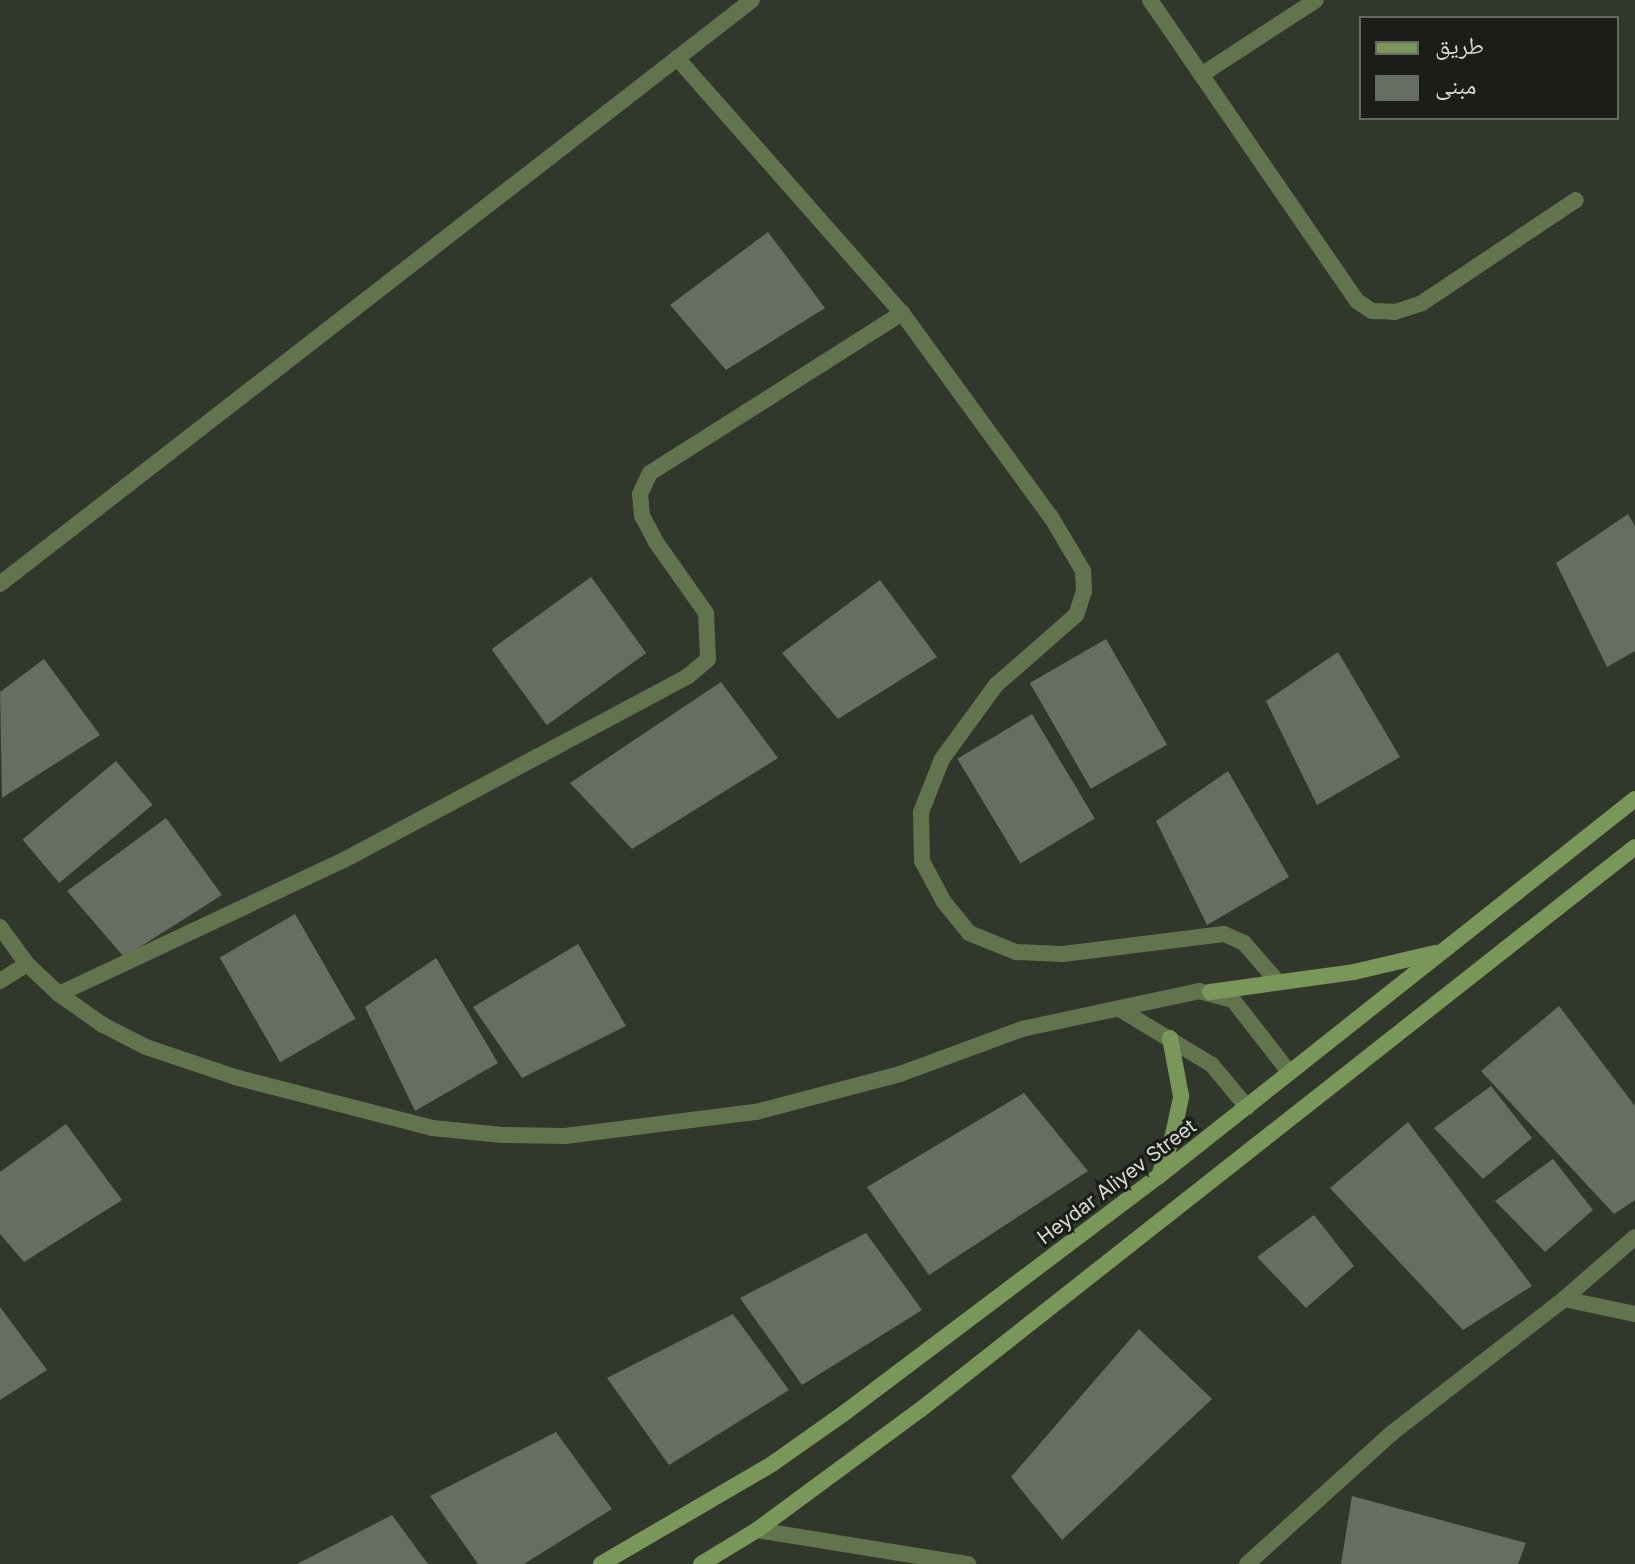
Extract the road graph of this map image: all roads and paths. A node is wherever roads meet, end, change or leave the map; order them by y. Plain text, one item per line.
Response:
1 (752, 0) edge
2 (1150, 0) edge
3 (1316, 0) edge
4 (677, 58) junction
5 (1201, 75) junction
6 (1576, 200) dead end
7 (902, 313) junction
8 (0, 584) edge
9 (1635, 799) edge
10 (1635, 847) edge
11 (0, 927) edge
12 (1441, 952) junction
13 (27, 964) junction
14 (0, 981) edge
15 (1278, 982) junction
16 (1210, 992) junction
17 (59, 994) junction
18 (1121, 1010) junction
19 (1170, 1038) junction
20 (1289, 1072) junction
21 (1247, 1107) junction
22 (1159, 1176) junction
23 (1635, 1237) edge
24 (1564, 1299) junction
25 (1635, 1314) edge
26 (757, 1530) junction
27 (601, 1564) edge
28 (701, 1564) edge
29 (968, 1564) edge
30 (1247, 1564) edge

1 - 4 street
2 - 5 street
3 - 5 street
4 - 7 street
4 - 8 street
5 - 6 street
7 - 15 street
7 - 17 street
9 - 12 main road, Heydar Aliyev Street
10 - 26 main road
11 - 13 street
12 - 15 main road
12 - 20 main road, Heydar Aliyev Street
13 - 14 street
13 - 17 street
15 - 16 main road
16 - 18 street
16 - 20 street
17 - 18 street
18 - 19 street
19 - 21 street
19 - 22 main road
20 - 21 main road, Heydar Aliyev Street
21 - 22 main road, Heydar Aliyev Street
22 - 27 main road, Heydar Aliyev Street
23 - 24 street
24 - 25 street
24 - 30 street
26 - 28 main road
26 - 29 street

